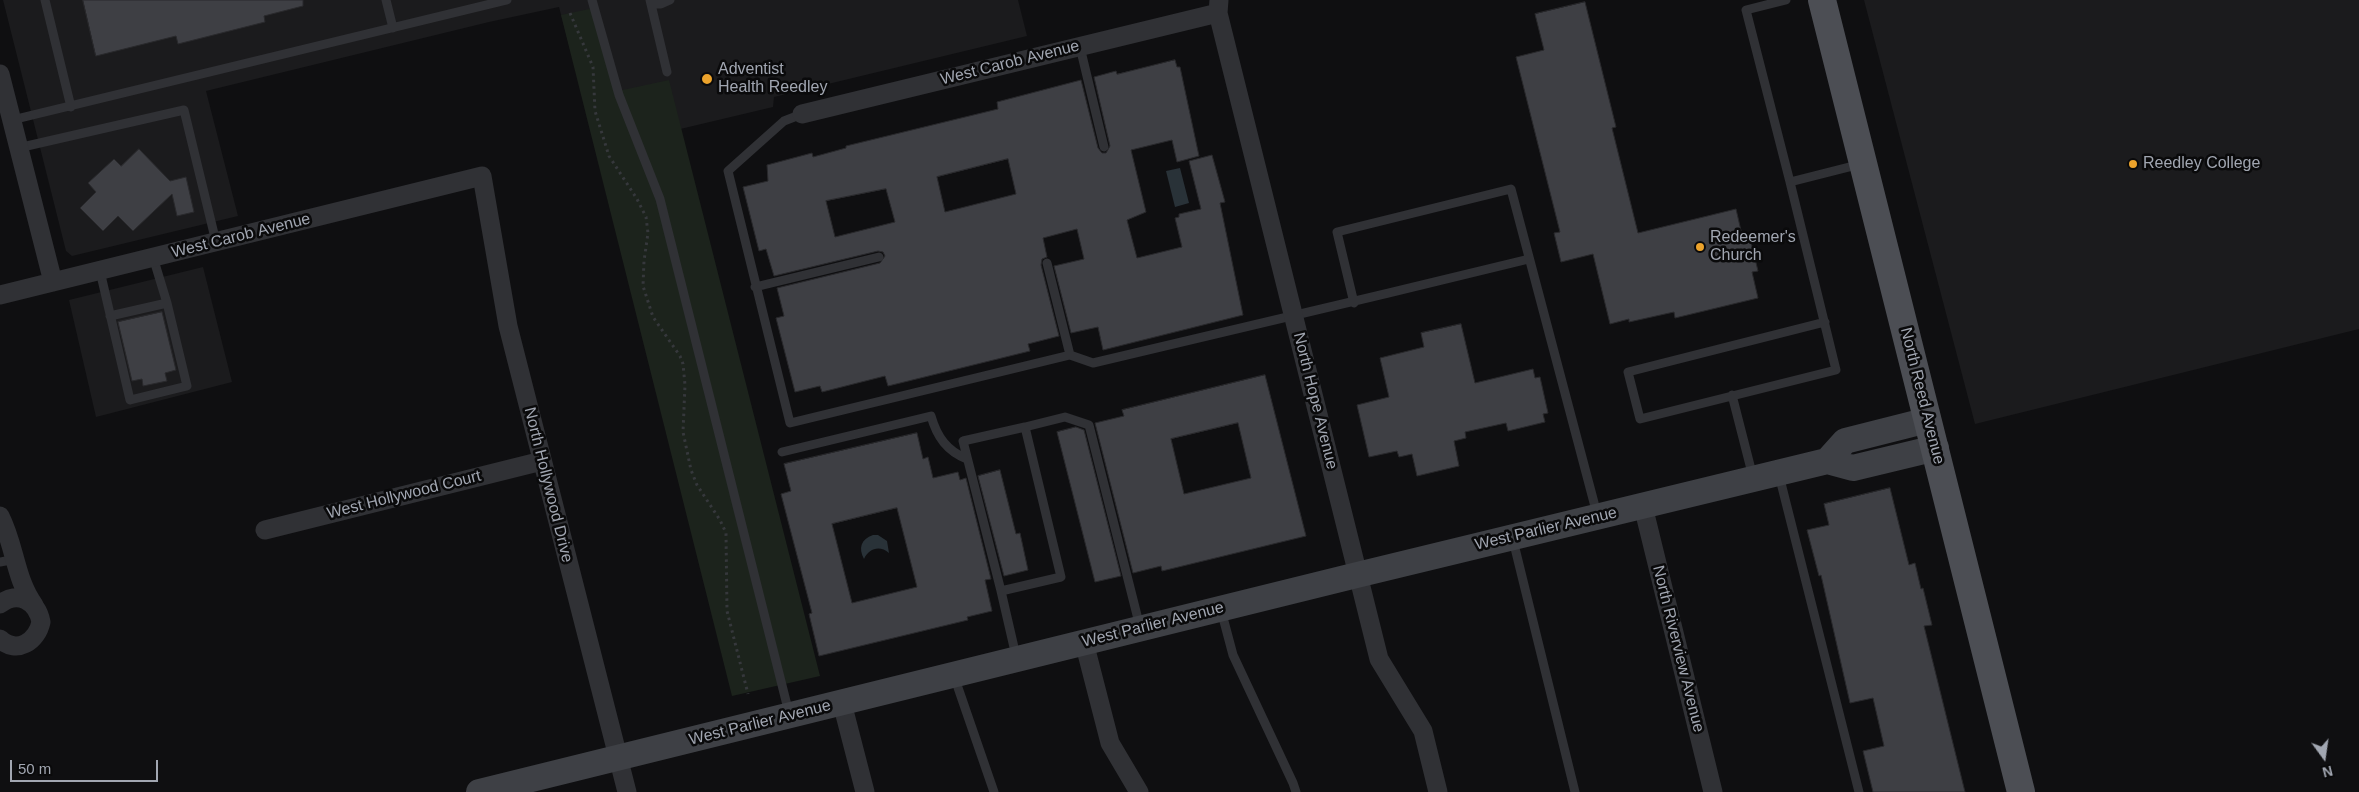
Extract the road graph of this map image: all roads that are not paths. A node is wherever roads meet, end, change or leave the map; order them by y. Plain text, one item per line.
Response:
1 (45, 0) edge
2 (386, 0) edge
3 (507, 0) edge
4 (592, 0) edge
5 (670, 0) edge
6 (1786, 0) edge
7 (1822, 0) edge
8 (651, 2) edge
9 (1218, 7) edge
10 (393, 28) junction
11 (1080, 46) junction
12 (667, 72) dead end
13 (0, 74) edge
14 (71, 107) junction
15 (802, 114) joint
16 (12, 120) junction
17 (1104, 147) dead end
18 (18, 148) junction
19 (1864, 163) junction
20 (482, 176) joint
21 (1790, 182) junction
22 (216, 242) junction
23 (153, 257) junction
24 (879, 257) dead end
25 (1529, 259) junction
26 (1048, 263) dead end
27 (100, 270) junction
28 (53, 282) junction
29 (755, 287) junction
30 (0, 295) edge
31 (167, 303) junction
32 (1354, 303) junction
33 (1294, 314) junction
34 (110, 316) junction
35 (1825, 322) junction
36 (1070, 355) junction
37 (1732, 396) junction
38 (1928, 420) junction
39 (1025, 427) junction
40 (963, 441) junction
41 (945, 445) junction
42 (1936, 448) junction
43 (782, 452) dead end
44 (967, 459) junction
45 (542, 461) junction
46 (1827, 461) junction
47 (1779, 473) junction
48 (1754, 479) junction
49 (1643, 506) junction
50 (0, 516) edge
51 (1598, 517) junction
52 (265, 530) dead end
53 (1513, 537) junction
54 (8, 561) edge
55 (1356, 575) junction
56 (1001, 591) junction
57 (0, 604) edge
58 (35, 606) junction
59 (1220, 609) junction
60 (1140, 629) junction
61 (0, 639) edge
62 (1084, 642) junction
63 (1017, 659) junction
64 (953, 675) junction
65 (842, 703) junction
66 (790, 716) junction
67 (619, 758) junction
68 (479, 792) edge
69 (626, 792) edge
70 (865, 792) edge
71 (994, 792) edge
72 (1139, 792) edge
73 (1296, 792) edge
74 (1438, 792) edge
75 (1575, 792) edge
76 (1713, 792) edge
77 (1858, 792) edge
78 (2021, 792) edge

1 - 14 lane
2 - 10 lane
3 - 10 lane
4 - 66 lane
5 - 8 lane
6 - 21 lane
7 - 19 main road, North Reed Avenue
8 - 12 lane
9 - 11 street, West Carob Avenue
9 - 33 street, North Hope Avenue
10 - 14 lane
11 - 15 street, West Carob Avenue
11 - 17 lane
13 - 16 street
14 - 16 lane
15 - 29 lane
16 - 18 street
18 - 22 lane
18 - 28 street
19 - 21 lane
19 - 38 main road, North Reed Avenue
20 - 22 street, West Carob Avenue
20 - 45 street, North Hollywood Drive
21 - 35 lane
22 - 23 street, West Carob Avenue
23 - 27 street, West Carob Avenue
23 - 31 lane
24 - 29 lane
25 - 32 lane
25 - 32 lane
25 - 51 lane
26 - 36 lane
27 - 28 street, West Carob Avenue
27 - 34 lane
28 - 30 street, West Carob Avenue
29 - 36 lane
31 - 34 lane
31 - 34 lane
32 - 33 lane
33 - 36 lane
33 - 55 street, North Hope Avenue
35 - 37 lane
35 - 37 lane
37 - 48 lane
38 - 42 main road, North Reed Avenue
38 - 46 street
39 - 40 lane
39 - 56 lane
39 - 60 lane
40 - 41 lane
40 - 44 lane
41 - 43 lane
41 - 44 lane
42 - 46 street, West Parlier Avenue
42 - 78 main road, North Reed Avenue
44 - 56 lane
45 - 52 street, West Hollywood Court
45 - 67 street, North Hollywood Drive
46 - 47 street, West Parlier Avenue
47 - 48 street, West Parlier Avenue
47 - 77 lane
48 - 49 street, West Parlier Avenue
49 - 51 street, West Parlier Avenue
49 - 76 street, North Riverview Avenue
50 - 54 street
51 - 53 street, West Parlier Avenue
53 - 55 street, West Parlier Avenue
53 - 75 lane
54 - 58 street
55 - 59 street, West Parlier Avenue
55 - 74 street, North Hope Avenue
56 - 63 lane
57 - 58 street
58 - 61 street
59 - 60 street, West Parlier Avenue
59 - 73 lane
60 - 62 street, West Parlier Avenue
62 - 63 street, West Parlier Avenue
62 - 72 street
63 - 64 street, West Parlier Avenue
64 - 65 street, West Parlier Avenue
64 - 71 lane
65 - 66 street, West Parlier Avenue
65 - 70 street
66 - 67 street, West Parlier Avenue
67 - 68 street, West Parlier Avenue
67 - 69 street, North Hollywood Drive

